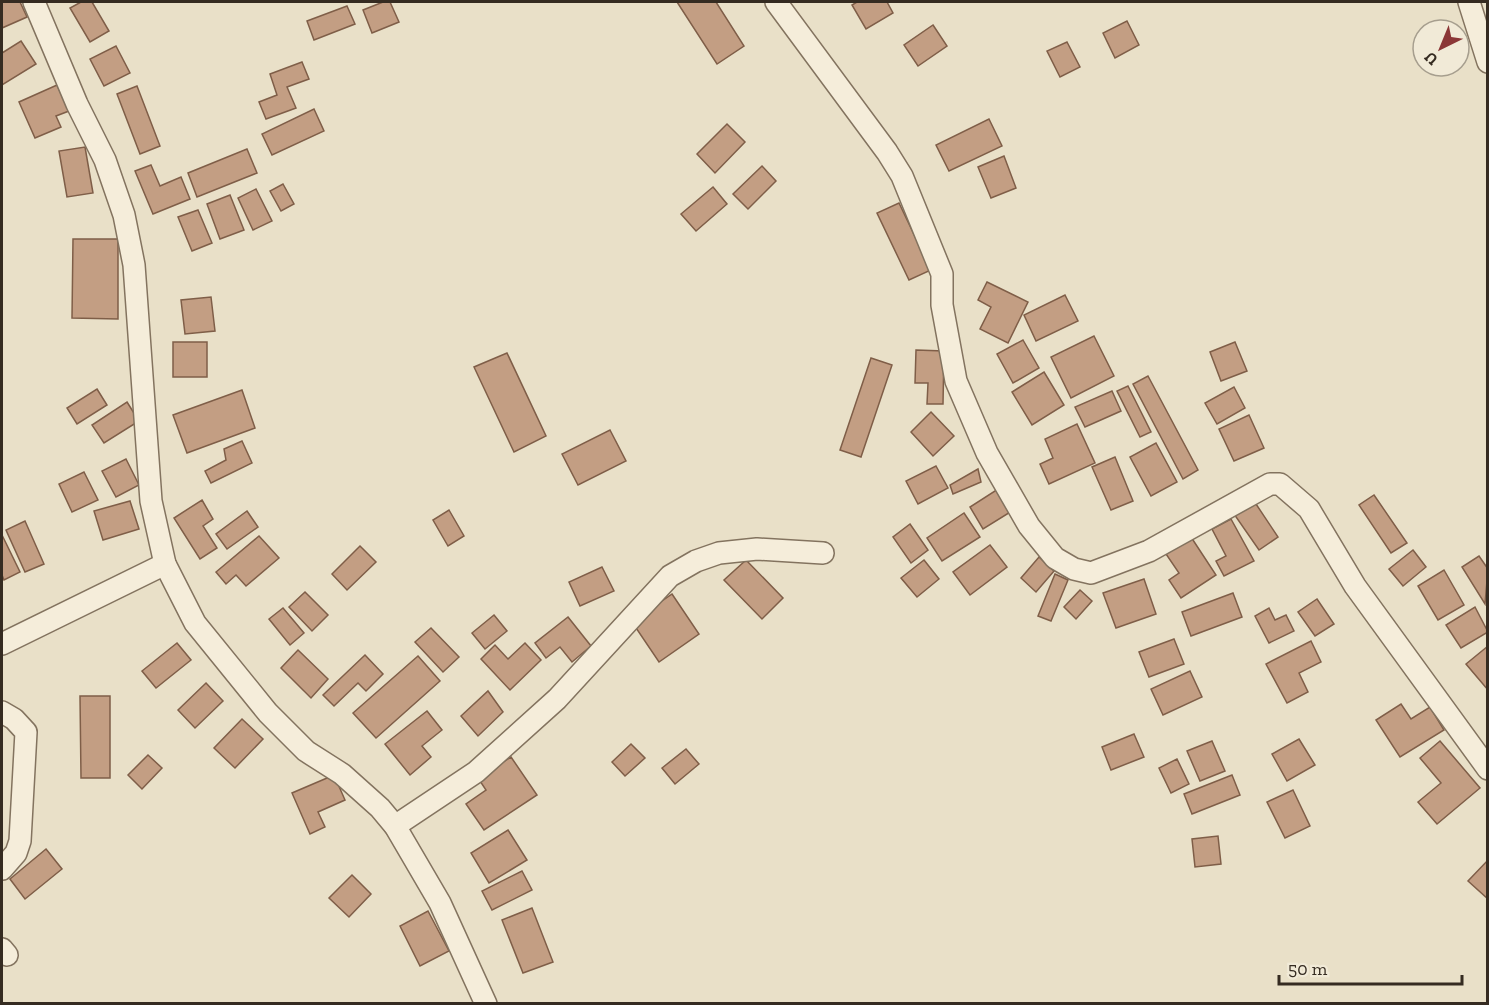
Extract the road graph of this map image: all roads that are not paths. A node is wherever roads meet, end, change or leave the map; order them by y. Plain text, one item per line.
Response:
1 (34, 2) edge
2 (776, 2) edge
3 (1469, 2) edge
4 (1488, 62) edge
5 (823, 553) dead end
6 (165, 564) junction
7 (2, 644) edge
8 (2, 712) edge
9 (1488, 770) edge
10 (395, 826) junction
11 (2, 869) edge
12 (486, 1004) edge

1 - 6 street
2 - 9 street
3 - 4 street
5 - 10 street
6 - 7 street
6 - 10 street
8 - 11 street
10 - 12 street

